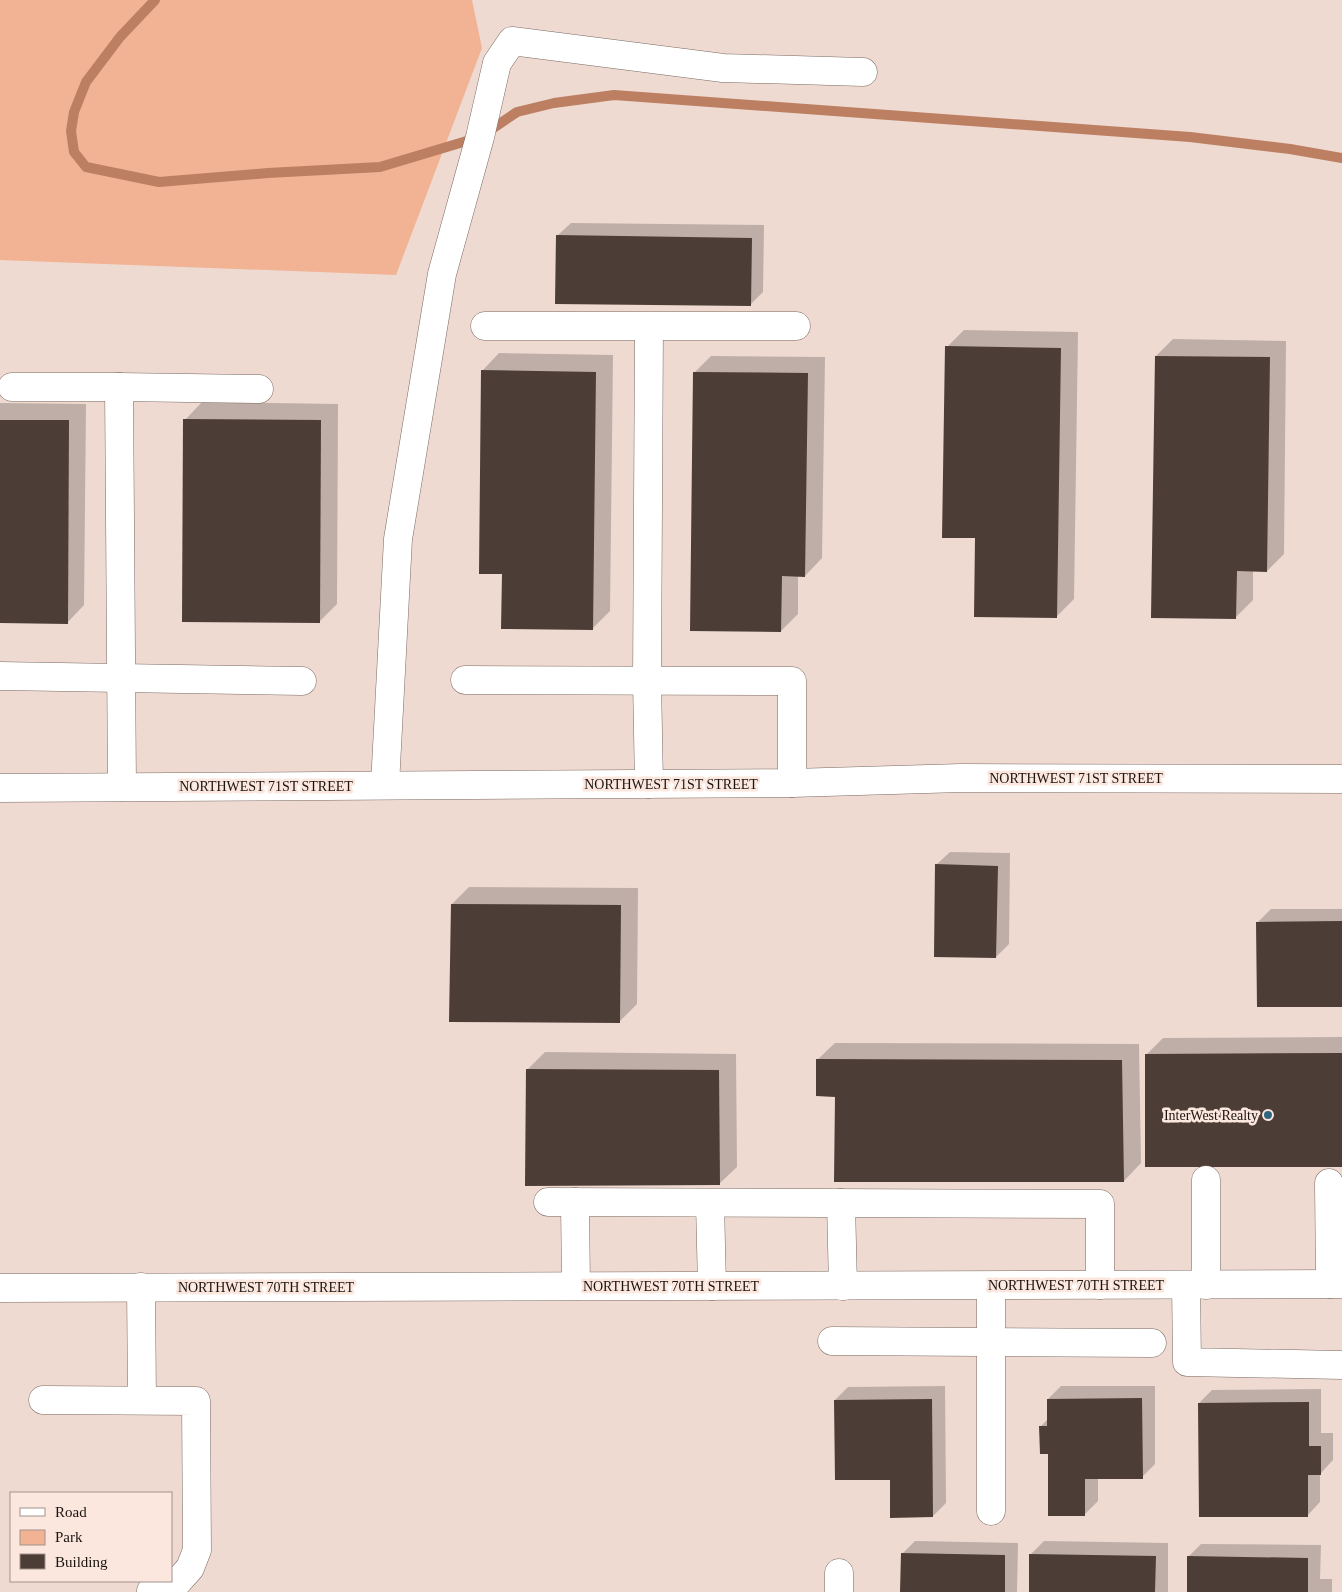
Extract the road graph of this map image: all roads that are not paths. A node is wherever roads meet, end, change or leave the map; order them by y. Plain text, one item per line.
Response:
1 (863, 72) dead end
2 (484, 326) dead end
3 (796, 326) dead end
4 (649, 327) junction
5 (12, 387) dead end
6 (119, 387) junction
7 (260, 389) dead end
8 (0, 676) edge
9 (122, 678) junction
10 (465, 680) dead end
11 (302, 681) dead end
12 (647, 681) junction
13 (1342, 780) edge
14 (792, 783) junction
15 (649, 784) junction
16 (385, 785) junction
17 (122, 787) junction
18 (0, 788) edge
19 (1206, 1180) dead end
20 (1329, 1183) dead end
21 (548, 1202) dead end
22 (575, 1202) junction
23 (710, 1203) junction
24 (841, 1203) junction
25 (1336, 1284) edge
26 (1100, 1285) junction
27 (1196, 1285) junction
28 (576, 1286) junction
29 (712, 1286) junction
30 (843, 1286) junction
31 (991, 1286) junction
32 (141, 1287) junction
33 (0, 1288) edge
34 (832, 1341) dead end
35 (991, 1342) junction
36 (1152, 1343) dead end
37 (1342, 1365) edge
38 (42, 1400) dead end
39 (142, 1400) junction
40 (991, 1511) dead end
41 (151, 1591) dead end

1 - 16 street
2 - 4 street
3 - 4 street
4 - 12 street
5 - 6 street
6 - 7 street
6 - 9 street
8 - 9 street
9 - 11 street
9 - 17 street
10 - 12 street
12 - 14 street
12 - 15 street
13 - 14 street, NORTHWEST 71ST STREET
14 - 15 street, NORTHWEST 71ST STREET
15 - 16 street, NORTHWEST 71ST STREET
16 - 17 street, NORTHWEST 71ST STREET
17 - 18 street, NORTHWEST 71ST STREET
19 - 27 street
20 - 25 street
21 - 22 street
22 - 23 street
22 - 28 street
23 - 24 street
23 - 29 street
24 - 26 street
24 - 30 street
25 - 27 street, NORTHWEST 70TH STREET
26 - 27 street, NORTHWEST 70TH STREET
26 - 31 street, NORTHWEST 70TH STREET
27 - 37 street
28 - 29 street, NORTHWEST 70TH STREET
28 - 32 street, NORTHWEST 70TH STREET
29 - 30 street, NORTHWEST 70TH STREET
30 - 31 street, NORTHWEST 70TH STREET
31 - 35 street
32 - 33 street, NORTHWEST 70TH STREET
32 - 39 street
34 - 35 street
35 - 36 street
35 - 40 street
38 - 39 street
39 - 41 street

